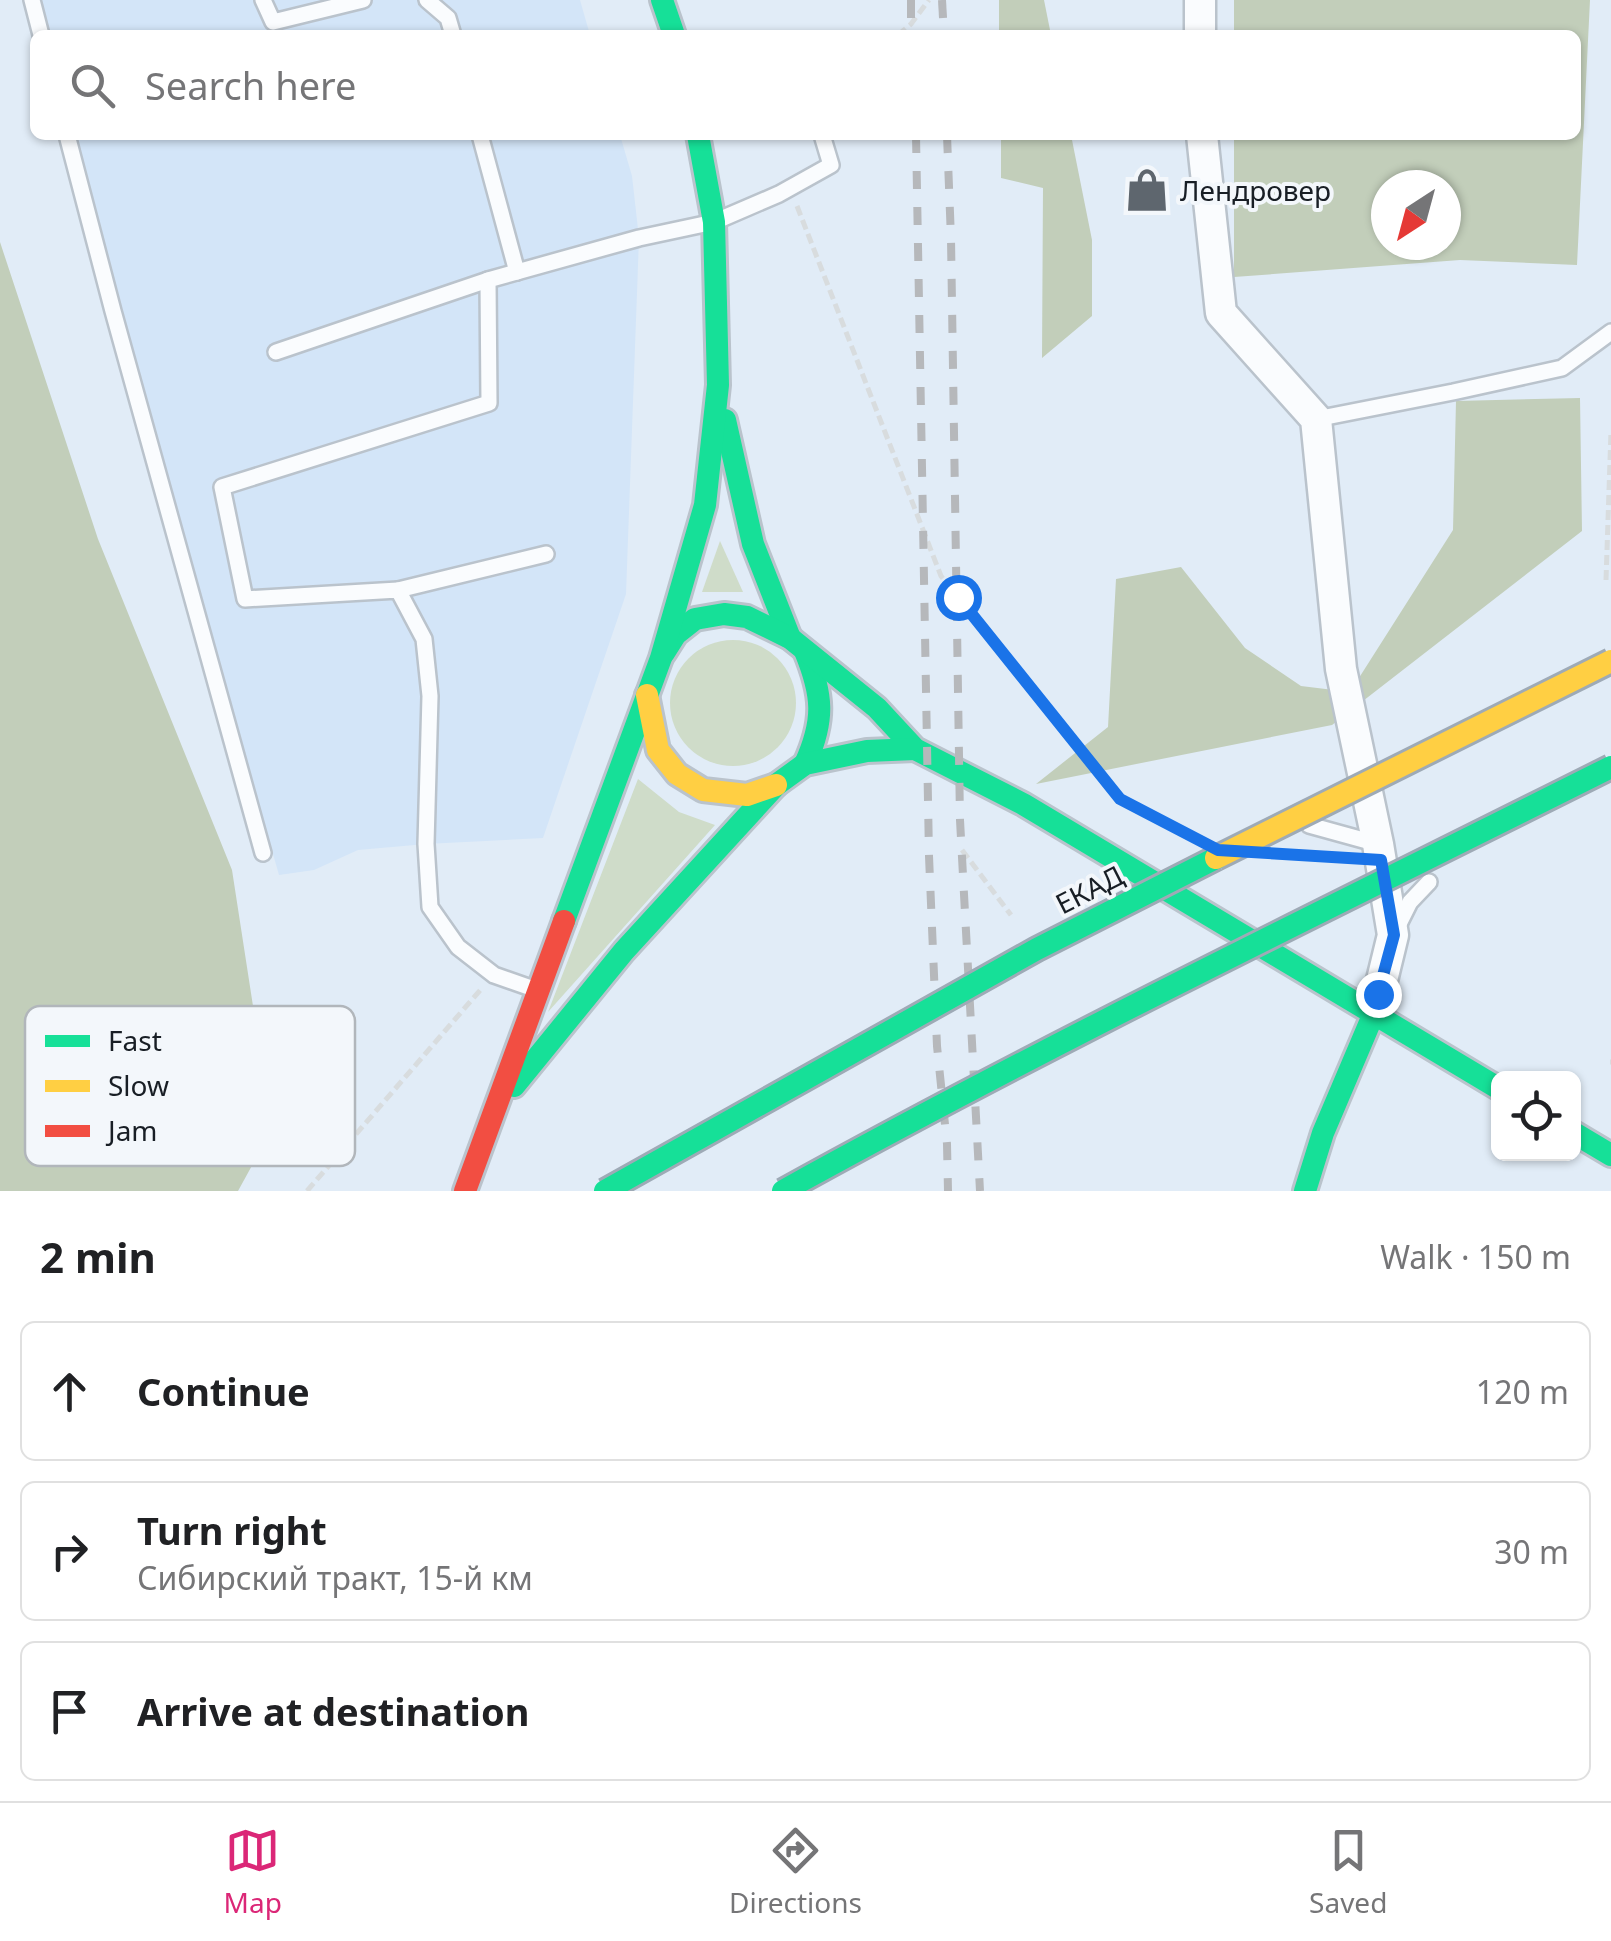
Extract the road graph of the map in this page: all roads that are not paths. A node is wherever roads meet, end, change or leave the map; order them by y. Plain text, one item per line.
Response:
1 (32, 0) edge
2 (262, 0) edge
3 (364, 0) edge
4 (427, 0) edge
5 (662, 0) edge
6 (1200, 0) edge
7 (40, 30) edge
8 (452, 30) edge
9 (672, 30) edge
10 (1200, 30) edge
11 (68, 140) edge
12 (481, 140) edge
13 (699, 140) edge
14 (824, 140) edge
15 (1203, 140) edge
16 (714, 222) junction
17 (517, 272) junction
18 (488, 280) junction
19 (1611, 332) edge
20 (276, 352) dead end
21 (718, 385) junction
22 (1316, 419) junction
23 (546, 554) dead end
24 (398, 590) junction
25 (798, 644) junction
26 (661, 658) junction
27 (1611, 662) edge
28 (647, 694) junction
29 (915, 748) junction
30 (805, 764) junction
31 (1611, 767) edge
32 (776, 786) junction
33 (1291, 820) dead end
34 (1483, 825) dead end
35 (1379, 852) junction
36 (263, 854) dead end
37 (1394, 935) junction
38 (538, 990) junction
39 (1374, 1013) junction
40 (1491, 1084) edge
41 (498, 1105) junction
42 (1581, 1137) edge
43 (1611, 1155) edge
44 (465, 1191) edge
45 (605, 1191) edge
46 (783, 1191) edge
47 (1305, 1191) edge

1 - 7 lane
2 - 3 lane
4 - 8 lane
5 - 9 main road
6 - 10 street
11 - 36 lane
12 - 17 lane
13 - 16 main road
14 - 16 lane
15 - 22 street
16 - 17 lane
16 - 21 main road
17 - 18 lane
18 - 20 lane
18 - 24 lane
19 - 22 lane
21 - 25 main road
21 - 26 main road
22 - 35 street
23 - 24 lane
24 - 38 lane
25 - 26 main road
25 - 29 main road
25 - 30 main road
26 - 28 main road
27 - 45 main road, ЕКАД, bridge
28 - 32 main road
28 - 38 main road
29 - 30 main road
29 - 39 main road
30 - 32 main road
31 - 46 main road, bridge
32 - 41 main road
33 - 35 lane
34 - 37 lane
35 - 37 street
37 - 39 street
38 - 41 main road
39 - 40 main road
39 - 47 main road
41 - 44 main road
42 - 43 main road

